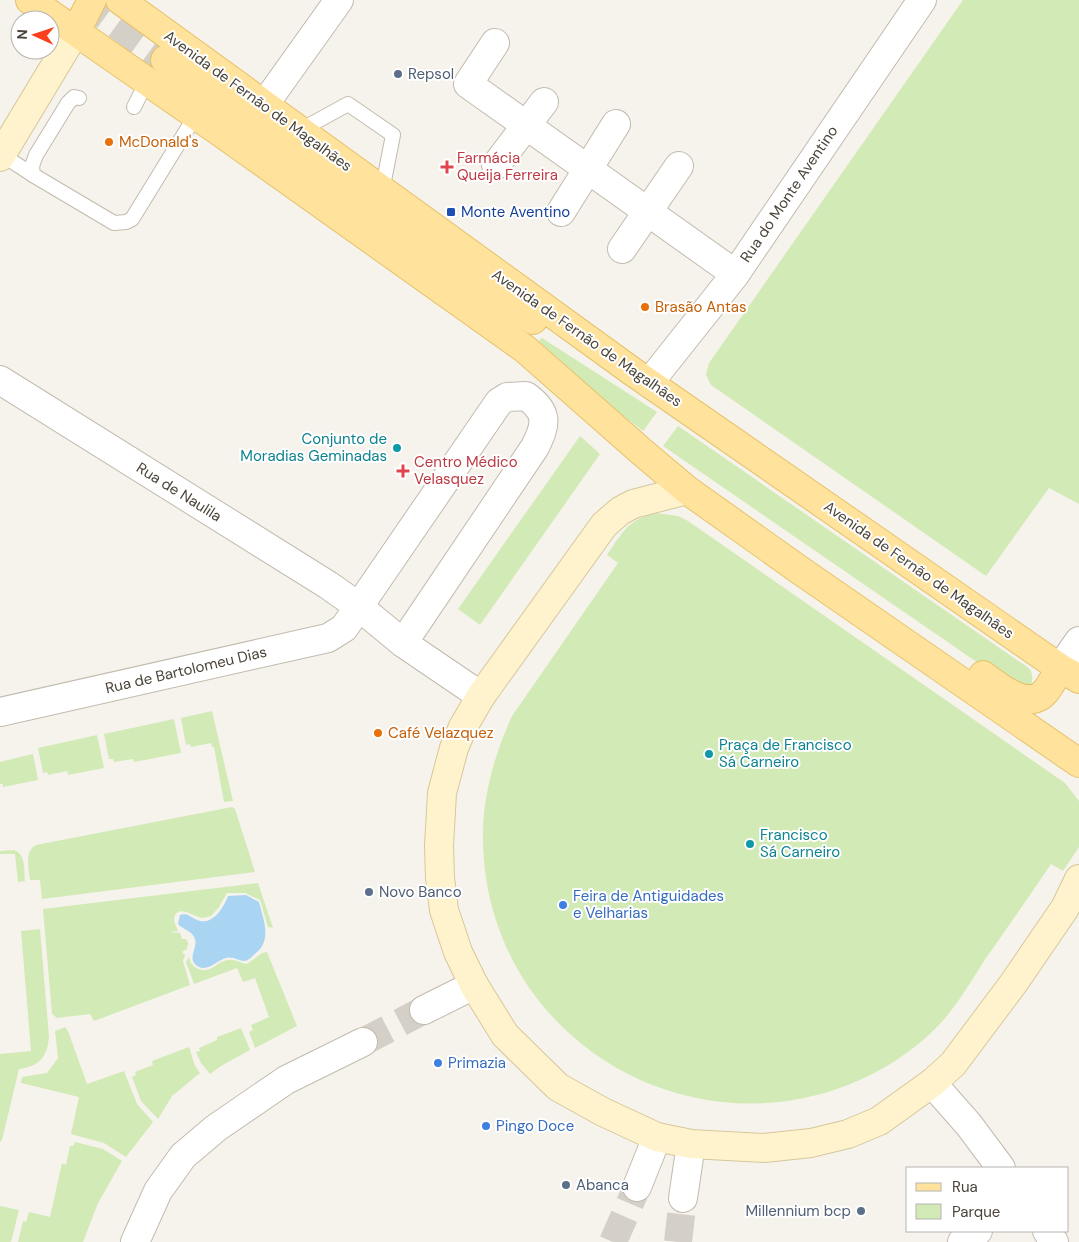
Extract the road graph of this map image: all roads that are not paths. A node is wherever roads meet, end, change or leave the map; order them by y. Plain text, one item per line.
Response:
1 (30, 0) edge
2 (92, 0) edge
3 (120, 0) edge
4 (339, 0) edge
5 (922, 0) edge
6 (76, 31) junction
7 (495, 43) dead end
8 (165, 60) tunnel mouth
9 (147, 81) junction
10 (79, 98) dead end
11 (544, 102) dead end
12 (264, 105) junction
13 (134, 108) dead end
14 (196, 115) junction
15 (616, 124) dead end
16 (526, 125) junction
17 (299, 131) junction
18 (0, 157) edge
19 (0, 161) edge
20 (496, 165) dead end
21 (679, 166) dead end
22 (588, 169) junction
23 (33, 175) junction
24 (382, 191) junction
25 (561, 212) dead end
26 (648, 212) junction
27 (622, 249) dead end
28 (734, 276) junction
29 (641, 377) junction
30 (0, 380) edge
31 (688, 490) junction
32 (800, 571) junction
33 (358, 606) junction
34 (1079, 641) edge
35 (403, 643) junction
36 (1069, 674) edge
37 (481, 696) junction
38 (0, 712) edge
39 (1079, 763) edge
40 (1079, 879) edge
41 (474, 984) junction
42 (424, 1010) tunnel mouth
43 (363, 1042) tunnel mouth
44 (932, 1083) junction
45 (657, 1137) junction
46 (691, 1144) junction
47 (1001, 1167) edge
48 (637, 1187) tunnel mouth
49 (683, 1198) tunnel mouth
50 (977, 1232) edge
51 (135, 1242) edge
52 (962, 1242) edge

1 - 6 main road
2 - 6 main road
3 - 12 main road, Avenida de Fernão de Magalhães
4 - 12 street
5 - 28 street, Rua do Monte Aventino
6 - 9 main road
6 - 18 street
7 - 16 street
8 - 29 main road
9 - 13 lane
9 - 14 main road
10 - 23 lane
11 - 16 street
12 - 17 main road, Avenida de Fernão de Magalhães
14 - 23 lane
14 - 31 main road
15 - 22 street
16 - 20 street
16 - 22 street
17 - 24 main road, Avenida de Fernão de Magalhães
17 - 24 lane
19 - 23 lane
21 - 26 street
22 - 25 street
22 - 26 street
24 - 29 main road, Avenida de Fernão de Magalhães
26 - 27 street
26 - 28 street
28 - 29 street, Rua do Monte Aventino
29 - 36 main road, Avenida de Fernão de Magalhães
30 - 33 street, Rua de Naulila
31 - 32 main road
31 - 37 street
32 - 36 main road
32 - 39 main road
33 - 35 street
33 - 35 street
33 - 38 street, Rua de Bartolomeu Dias
34 - 36 street
35 - 37 street
37 - 41 street
40 - 44 street
41 - 42 street
41 - 45 street
43 - 51 street
44 - 46 street
44 - 47 street
45 - 46 street
45 - 48 street
46 - 49 street
50 - 52 street

